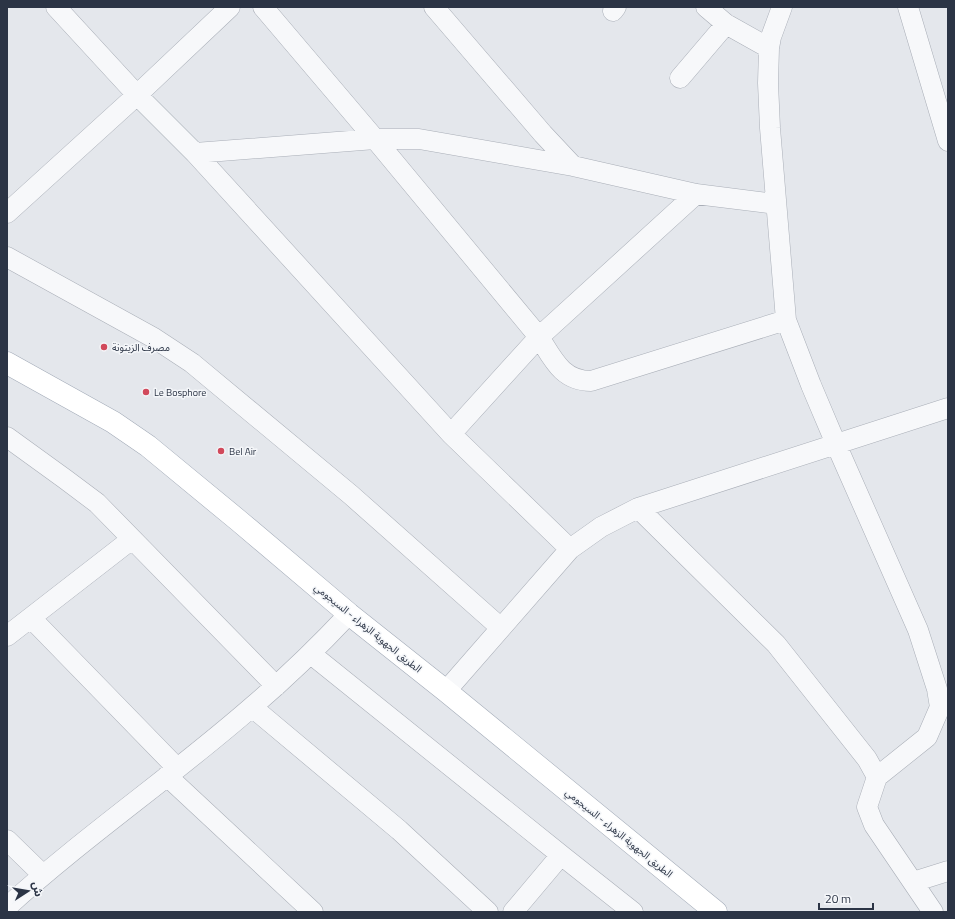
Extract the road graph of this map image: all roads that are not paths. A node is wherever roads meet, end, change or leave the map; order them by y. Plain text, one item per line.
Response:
1 (56, 7) edge
2 (230, 7) edge
3 (263, 7) edge
4 (434, 7) edge
5 (706, 7) edge
6 (782, 7) edge
7 (908, 7) edge
8 (726, 24) junction
9 (769, 48) junction
10 (680, 78) dead end
11 (137, 96) junction
12 (375, 139) junction
13 (948, 141) edge
14 (195, 153) junction
15 (572, 166) junction
16 (696, 194) junction
17 (776, 204) junction
18 (7, 213) edge
19 (7, 257) edge
20 (786, 320) junction
21 (539, 337) junction
22 (7, 363) edge
23 (948, 408) edge
24 (452, 434) junction
25 (7, 437) edge
26 (836, 444) junction
27 (638, 508) junction
28 (132, 539) junction
29 (570, 549) junction
30 (349, 614) junction
31 (31, 618) junction
32 (501, 628) junction
33 (7, 636) edge
34 (311, 654) junction
35 (276, 686) junction
36 (446, 691) junction
37 (944, 706) edge
38 (252, 707) junction
39 (172, 772) junction
40 (877, 777) junction
41 (7, 840) edge
42 (561, 855) junction
43 (948, 871) edge
44 (43, 875) junction
45 (913, 882) junction
46 (7, 907) edge
47 (313, 912) edge
48 (488, 912) edge
49 (513, 912) edge
50 (633, 912) edge
51 (716, 912) edge
52 (933, 912) edge

1 - 11 street
2 - 11 street
3 - 12 street
4 - 15 street
5 - 8 street
6 - 9 street
7 - 13 street
8 - 9 street
8 - 10 street
9 - 17 street
11 - 14 street
11 - 18 street
12 - 14 street
12 - 15 street
12 - 21 street
14 - 24 street
15 - 16 street
16 - 17 street
16 - 21 street
17 - 20 street
19 - 32 street
20 - 21 street
20 - 26 street
21 - 24 street
22 - 30 main road, الطريق الجهوية الزهراء - السيجومي
23 - 26 street
24 - 29 street
25 - 28 street
26 - 27 street
26 - 37 street
27 - 29 street
27 - 40 street
28 - 31 street
28 - 35 street
29 - 32 street
30 - 34 street
30 - 36 main road, الطريق الجهوية الزهراء - السيجومي
31 - 33 street
31 - 39 street
32 - 36 street
34 - 35 street
34 - 42 street
35 - 38 street
36 - 51 main road, الطريق الجهوية الزهراء - السيجومي
37 - 40 street
38 - 39 street
38 - 48 street
39 - 44 street
39 - 47 street
40 - 45 street
41 - 44 street
42 - 49 street
42 - 50 street
43 - 45 street
44 - 46 street
45 - 52 street

